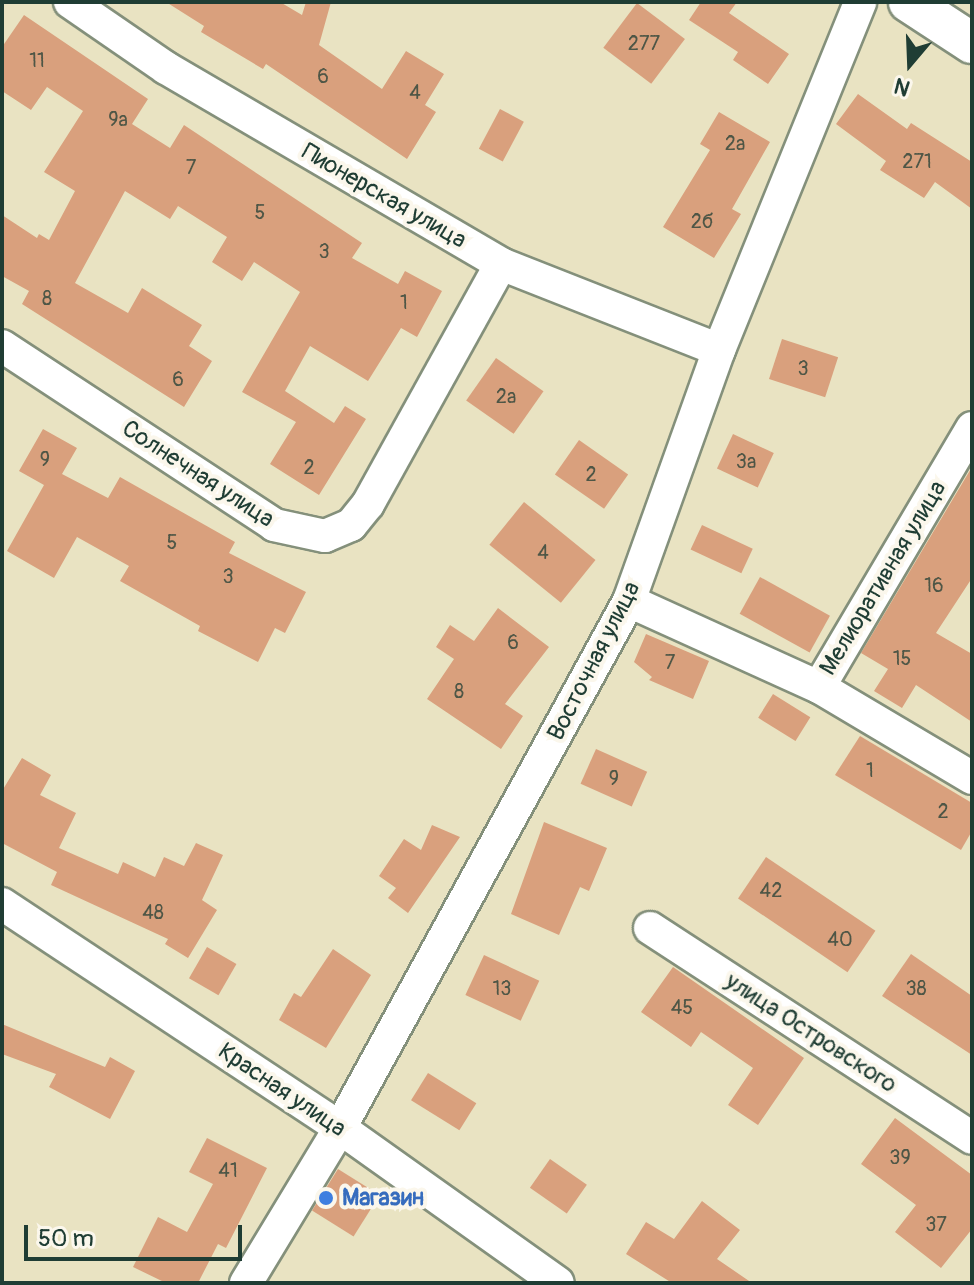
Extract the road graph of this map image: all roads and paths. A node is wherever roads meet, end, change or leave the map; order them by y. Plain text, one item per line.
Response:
1 (70, 2) edge
2 (860, 2) edge
3 (909, 2) edge
4 (972, 43) edge
5 (501, 264) junction
6 (2, 346) edge
7 (719, 350) junction
8 (972, 428) edge
9 (629, 601) junction
10 (819, 687) junction
11 (972, 778) edge
12 (2, 904) edge
13 (650, 928) dead end
14 (340, 1128) junction
15 (972, 1138) edge
16 (246, 1283) edge
17 (558, 1283) edge

1 - 5 street, Пионерская улица
2 - 7 street, Восточная улица
3 - 4 street
5 - 6 street, Солнечная улица
5 - 7 street, Пионерская улица
7 - 9 street, Восточная улица
8 - 10 street, Мелиоративная улица
9 - 10 street, Мелиоративная улица
9 - 14 street, Восточная улица
10 - 11 street, Мелиоративная улица
12 - 14 street, Красная улица
13 - 15 street, улица Островского
14 - 16 street, Восточная улица
14 - 17 street, Красная улица

